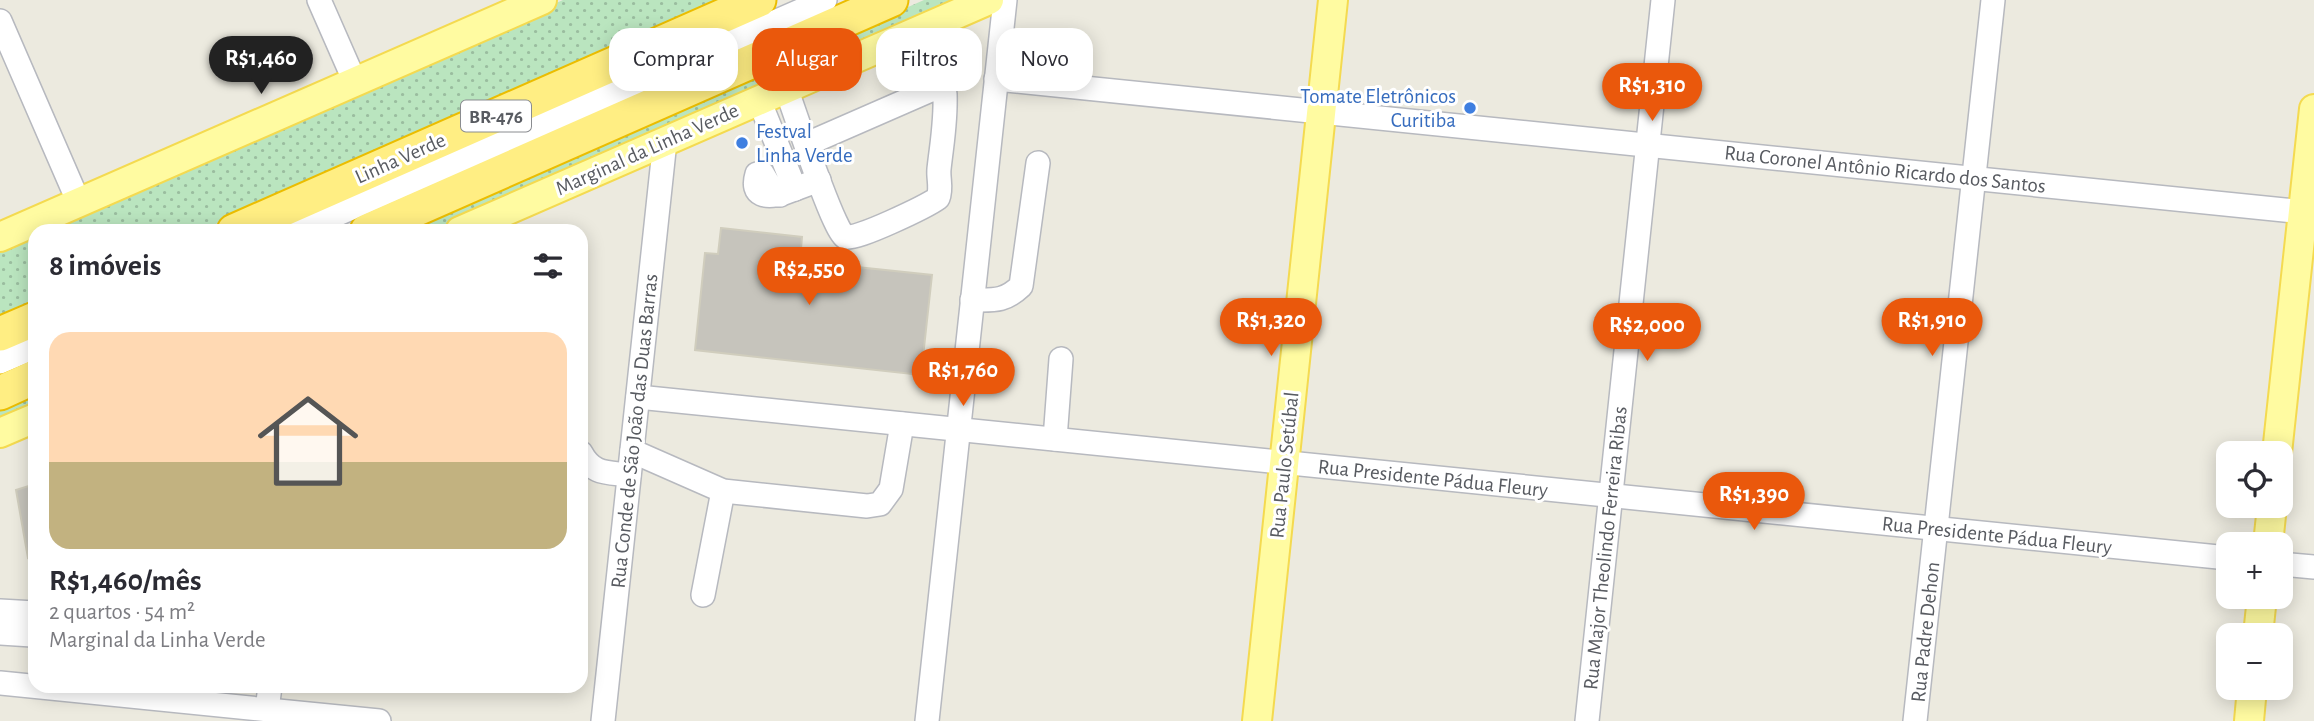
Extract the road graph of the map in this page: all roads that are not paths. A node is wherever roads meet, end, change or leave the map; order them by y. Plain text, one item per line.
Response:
1 (319, 0) edge
2 (542, 0) edge
3 (759, 0) edge
4 (825, 0) edge
5 (891, 0) edge
6 (989, 0) edge
7 (1005, 0) edge
8 (1333, 0) edge
9 (1663, 0) edge
10 (1993, 0) edge
11 (1002, 28) edge
12 (3, 35) edge
13 (862, 55) edge
14 (996, 79) edge
15 (355, 82) junction
16 (1093, 89) edge
17 (779, 91) edge
18 (787, 91) edge
19 (759, 100) junction
20 (2314, 109) edge
21 (1322, 112) junction
22 (665, 141) junction
23 (807, 144) junction
24 (1648, 145) junction
25 (1038, 163) dead end
26 (1973, 178) junction
27 (819, 180) junction
28 (79, 203) junction
29 (2309, 212) edge
30 (30, 224) edge
31 (250, 224) edge
32 (315, 224) edge
33 (383, 224) edge
34 (476, 224) edge
35 (28, 225) edge
36 (0, 237) edge
37 (972, 300) junction
38 (28, 321) edge
39 (0, 334) edge
40 (28, 350) edge
41 (1061, 359) dead end
42 (0, 362) edge
43 (28, 380) edge
44 (0, 393) edge
45 (638, 397) junction
46 (28, 421) edge
47 (902, 424) junction
48 (958, 430) junction
49 (0, 433) edge
50 (1055, 439) junction
51 (2279, 441) edge
52 (632, 451) junction
53 (1284, 463) junction
54 (588, 465) edge
55 (629, 475) junction
56 (723, 491) junction
57 (1611, 496) junction
58 (1936, 529) junction
59 (2216, 557) edge
60 (2293, 565) edge
61 (2314, 567) edge
62 (703, 595) dead end
63 (0, 611) edge
64 (28, 613) edge
65 (0, 633) edge
66 (28, 635) edge
67 (0, 682) edge
68 (28, 684) edge
69 (142, 693) edge
70 (269, 693) edge
71 (2251, 700) edge
72 (267, 710) junction
73 (368, 720) edge
74 (603, 721) edge
75 (927, 721) edge
76 (1257, 721) edge
77 (1587, 721) edge
78 (1915, 721) edge
79 (2249, 721) edge

1 - 15 street
2 - 15 main road
3 - 31 highway, Linha Verde / BR-476
4 - 32 street
5 - 33 highway, BR-476
6 - 13 main road, Marginal da Linha Verde
7 - 11 street
8 - 21 main road, Rua Paulo Setúbal
9 - 24 street, Rua Major Theolindo Ferreira Ribas
10 - 26 street, Rua Padre Dehon
12 - 28 street
14 - 37 street
15 - 28 main road
16 - 21 street, Rua Coronel Antônio Ricardo dos Santos
17 - 19 main road, Marginal da Linha Verde
18 - 23 street
19 - 22 main road, Marginal da Linha Verde
19 - 27 street
20 - 29 main road
21 - 24 street, Rua Coronel Antônio Ricardo dos Santos
21 - 53 main road, Rua Paulo Setúbal
22 - 34 main road, Marginal da Linha Verde
22 - 45 street, Rua Conde de São João das Duas Barras
23 - 27 street
23 - 27 street
24 - 26 street, Rua Coronel Antônio Ricardo dos Santos
24 - 57 street, Rua Major Theolindo Ferreira Ribas
25 - 37 street
26 - 29 street, Rua Coronel Antônio Ricardo dos Santos
26 - 58 street, Rua Padre Dehon
28 - 30 main road
29 - 51 main road
35 - 36 main road
37 - 48 street
38 - 39 highway
40 - 42 street
41 - 50 street
43 - 44 highway
45 - 47 street, Rua Presidente Pádua Fleury
45 - 52 street, Rua Conde de São João das Duas Barras
46 - 49 main road
47 - 48 street, Rua Presidente Pádua Fleury
47 - 56 street
48 - 50 street, Rua Presidente Pádua Fleury
48 - 75 street
50 - 53 street, Rua Presidente Pádua Fleury
52 - 55 street, Rua Conde de São João das Duas Barras
52 - 56 street
53 - 57 street, Rua Presidente Pádua Fleury
53 - 76 main road, Rua Paulo Setúbal
54 - 55 street
55 - 74 street, Rua Conde de São João das Duas Barras
56 - 62 street
57 - 58 street, Rua Presidente Pádua Fleury
57 - 77 street, Rua Major Theolindo Ferreira Ribas
58 - 59 street, Rua Presidente Pádua Fleury
58 - 78 street, Rua Padre Dehon
60 - 61 street
63 - 64 street
65 - 66 street
67 - 68 street
69 - 72 street
70 - 72 street
71 - 79 main road
72 - 73 street

